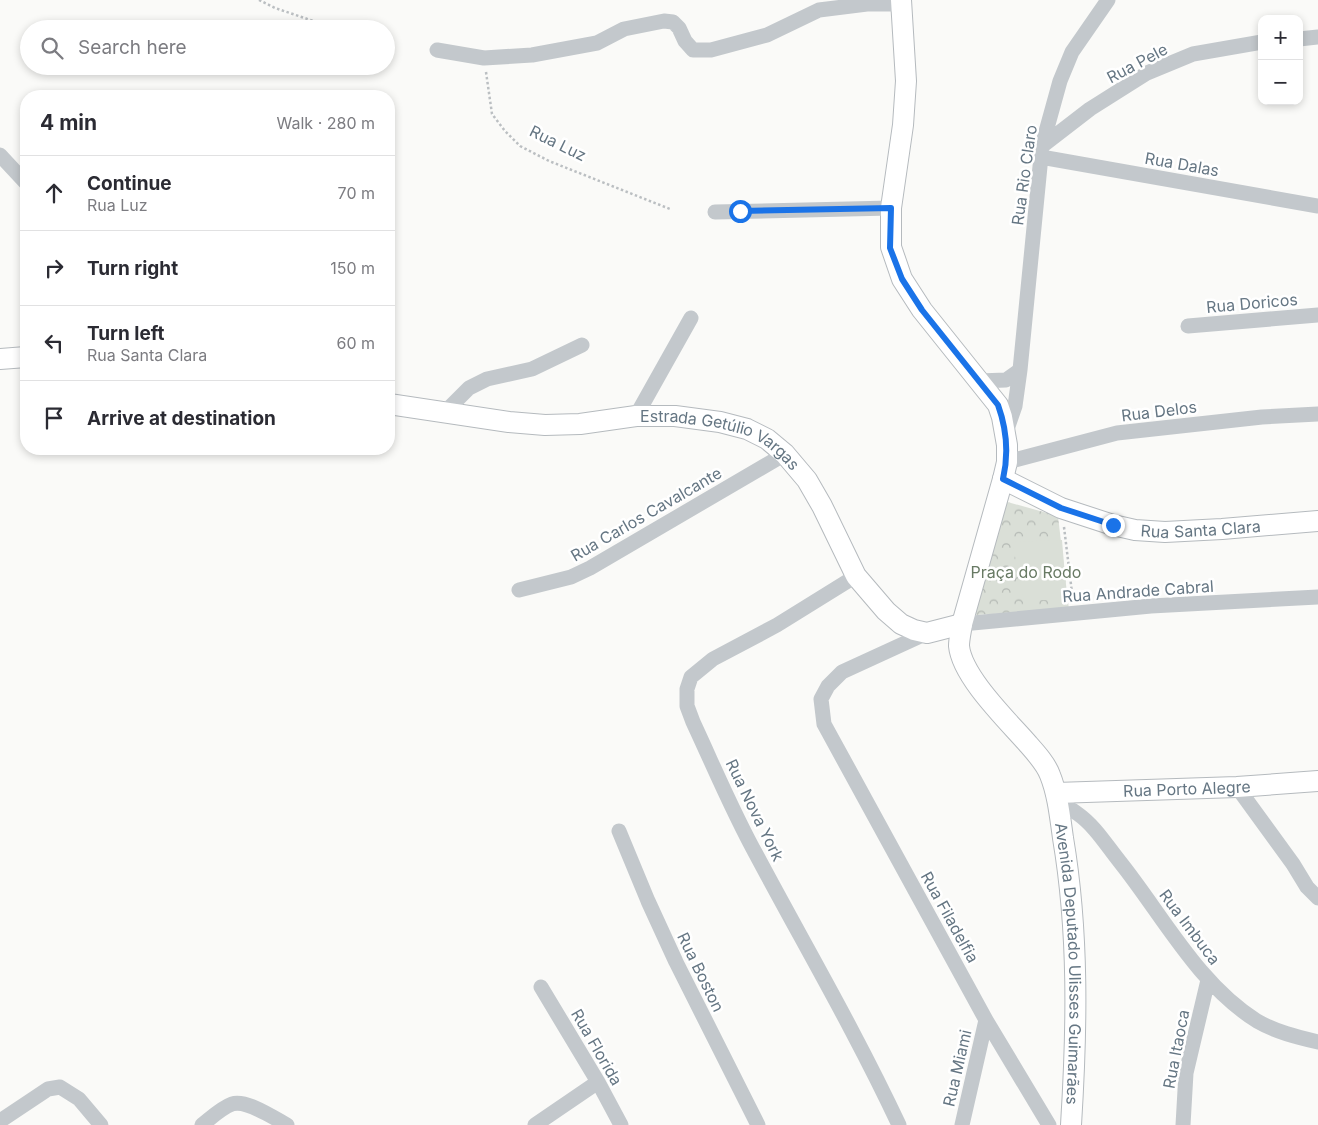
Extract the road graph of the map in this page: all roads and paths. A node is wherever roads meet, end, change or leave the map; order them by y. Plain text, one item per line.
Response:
1 (258, 0) edge
2 (1108, 0) edge
3 (900, 2) edge
4 (815, 5) edge
5 (311, 20) edge
6 (1318, 37) edge
7 (1303, 39) edge
8 (1258, 43) edge
9 (437, 50) dead end
10 (484, 58) junction
11 (1041, 152) junction
12 (0, 155) edge
13 (20, 177) edge
14 (1318, 206) edge
15 (891, 208) junction
16 (670, 209) dead end
17 (715, 212) dead end
18 (1318, 315) edge
19 (691, 318) dead end
20 (1188, 326) dead end
21 (582, 345) dead end
22 (20, 357) edge
23 (0, 359) edge
24 (1020, 370) junction
25 (979, 381) junction
26 (395, 405) edge
27 (444, 413) junction
28 (1318, 414) edge
29 (636, 416) junction
30 (1006, 432) junction
31 (785, 454) junction
32 (1005, 470) junction
33 (1061, 508) junction
34 (1318, 521) edge
35 (856, 576) junction
36 (519, 590) dead end
37 (1318, 597) edge
38 (1075, 613) junction
39 (962, 624) junction
40 (927, 633) junction
41 (1318, 781) edge
42 (1237, 787) junction
43 (1057, 797) junction
44 (619, 831) dead end
45 (1318, 898) edge
46 (1208, 980) junction
47 (541, 987) dead end
48 (986, 1020) junction
49 (1318, 1042) edge
50 (598, 1082) junction
51 (0, 1122) edge
52 (101, 1125) edge
53 (202, 1125) edge
54 (287, 1125) edge
55 (535, 1125) edge
56 (621, 1125) edge
57 (758, 1125) edge
58 (899, 1125) edge
59 (962, 1125) edge
60 (1049, 1125) edge
61 (1071, 1125) edge
62 (1182, 1125) edge

1 - 5 path
2 - 11 street, Rua Rio Claro
3 - 4 street
3 - 15 main road, Avenida Deputado Ulisses Guimarães
4 - 10 street
6 - 7 street
8 - 11 street, Rua Pele
9 - 10 street
10 - 16 path, Rua Luz
11 - 14 street, Rua Dalas
11 - 24 street, Rua Rio Claro
12 - 13 street
15 - 17 street
15 - 25 main road, Avenida Deputado Ulisses Guimarães
18 - 20 street, Rua Doricos
19 - 29 street
21 - 27 street
22 - 23 main road
24 - 25 street
24 - 30 street, Rua Rio Claro
25 - 30 main road, Avenida Deputado Ulisses Guimarães
26 - 27 main road, Estrada Getúlio Vargas
27 - 29 main road, Estrada Getúlio Vargas
28 - 32 street, Rua Delos
29 - 31 main road, Estrada Getúlio Vargas
30 - 32 main road, Avenida Deputado Ulisses Guimarães
31 - 35 main road, Estrada Getúlio Vargas
31 - 36 street, Rua Carlos Cavalcante
32 - 33 main road, Rua Santa Clara
32 - 39 main road, Avenida Deputado Ulisses Guimarães
33 - 34 main road, Rua Santa Clara
33 - 38 path
35 - 40 main road, Estrada Getúlio Vargas
35 - 58 street, Rua Nova York
37 - 38 street, Rua Andrade Cabral
38 - 39 street, Rua Andrade Cabral
39 - 40 main road
39 - 43 main road, Avenida Deputado Ulisses Guimarães
40 - 48 street, Rua Filadelfia
41 - 42 main road, Rua Porto Alegre
42 - 43 main road, Rua Porto Alegre
42 - 45 street
43 - 46 street, Rua Imbuca
43 - 61 main road, Avenida Deputado Ulisses Guimarães
44 - 57 street, Rua Boston
46 - 49 street, Rua Imbuca
46 - 62 street, Rua Itaoca
47 - 50 street, Rua Florida
48 - 59 street, Rua Miami
48 - 60 street, Rua Filadelfia
50 - 55 street
50 - 56 street, Rua Florida
51 - 52 street
53 - 54 street

